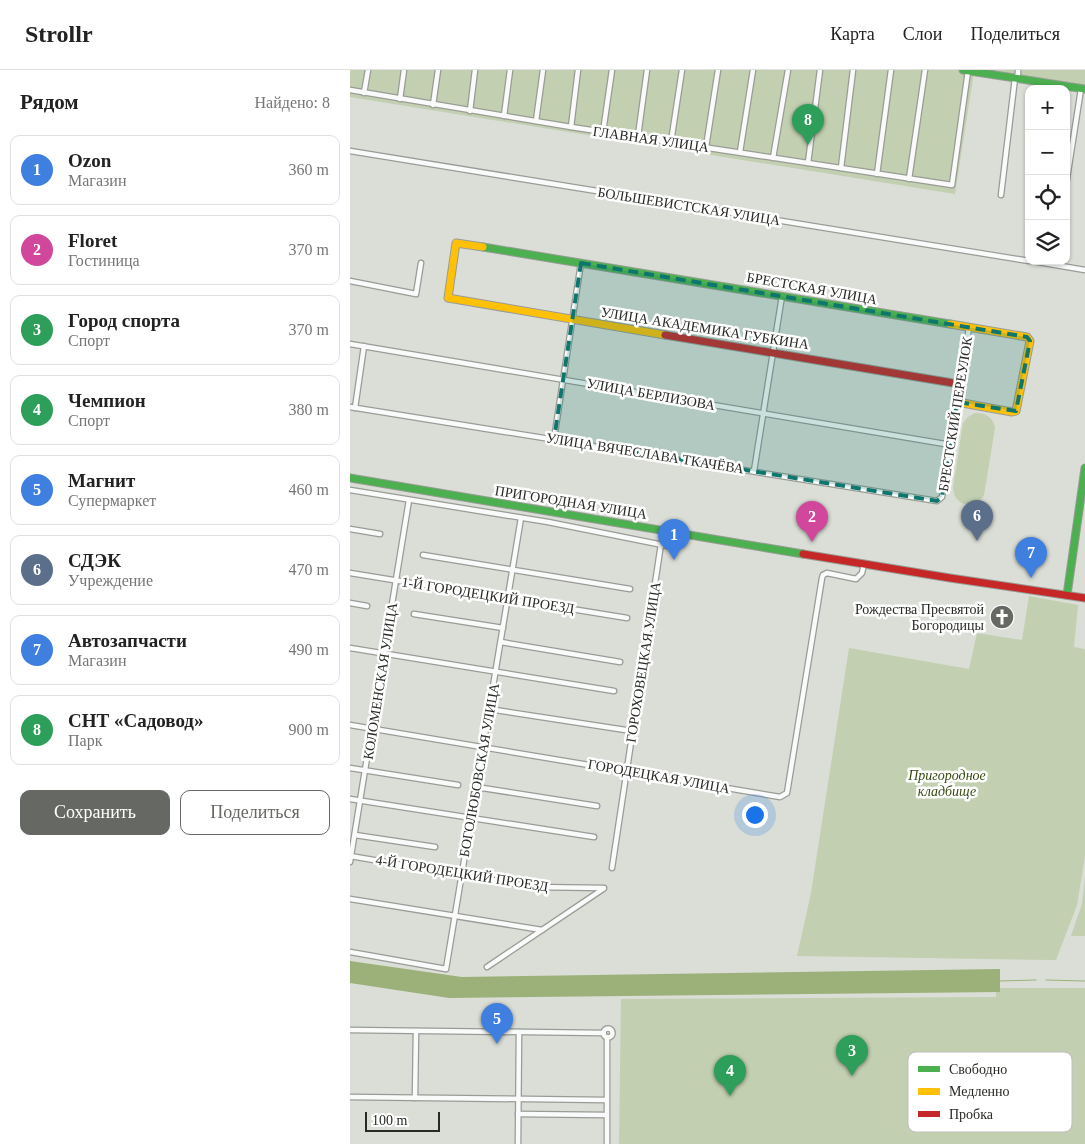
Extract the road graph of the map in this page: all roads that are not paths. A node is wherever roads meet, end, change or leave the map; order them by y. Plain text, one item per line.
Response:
1 (368, 70) edge
2 (404, 70) edge
3 (438, 70) edge
4 (475, 70) edge
5 (510, 70) edge
6 (543, 70) edge
7 (578, 70) edge
8 (612, 70) edge
9 (647, 70) edge
10 (682, 70) edge
11 (718, 70) edge
12 (753, 70) edge
13 (788, 70) edge
14 (820, 70) edge
15 (853, 70) edge
16 (891, 70) edge
17 (925, 70) edge
18 (966, 70) edge
19 (1018, 70) edge
20 (1015, 78) junction
21 (1083, 89) edge
22 (350, 90) edge
23 (364, 93) junction
24 (400, 99) junction
25 (433, 104) junction
26 (470, 111) junction
27 (504, 116) junction
28 (536, 121) junction
29 (571, 127) junction
30 (603, 132) junction
31 (638, 136) junction
32 (671, 142) junction
33 (706, 147) junction
34 (350, 151) edge
35 (740, 152) junction
36 (773, 158) junction
37 (808, 163) junction
38 (841, 168) junction
39 (877, 174) junction
40 (1068, 175) edge
41 (909, 179) junction
42 (1002, 195) dead end
43 (1025, 260) edge
44 (420, 263) dead end
45 (581, 263) junction
46 (1054, 265) edge
47 (1085, 270) edge
48 (350, 281) edge
49 (782, 296) junction
50 (448, 298) joint
51 (572, 319) junction
52 (969, 328) junction
53 (350, 344) edge
54 (364, 346) junction
55 (773, 351) junction
56 (563, 379) junction
57 (959, 384) junction
58 (957, 402) junction
59 (353, 407) edge
60 (764, 414) junction
61 (554, 439) junction
62 (951, 445) junction
63 (1085, 468) edge
64 (754, 471) junction
65 (350, 478) edge
66 (402, 487) junction
67 (350, 490) edge
68 (400, 498) junction
69 (409, 500) junction
70 (940, 500) joint
71 (550, 512) junction
72 (522, 518) junction
73 (548, 522) junction
74 (350, 530) edge
75 (678, 533) junction
76 (380, 534) dead end
77 (661, 544) junction
78 (423, 555) dead end
79 (864, 564) junction
80 (513, 571) junction
81 (350, 573) edge
82 (396, 580) junction
83 (630, 589) dead end
84 (1067, 595) junction
85 (508, 598) junction
86 (1085, 598) edge
87 (350, 603) edge
88 (367, 606) dead end
89 (414, 614) dead end
90 (627, 618) dead end
91 (503, 628) junction
92 (501, 642) junction
93 (350, 648) edge
94 (384, 653) junction
95 (620, 662) dead end
96 (496, 672) junction
97 (614, 692) dead end
98 (489, 709) junction
99 (350, 724) edge
100 (372, 728) junction
101 (632, 731) junction
102 (483, 747) junction
103 (350, 768) edge
104 (626, 770) junction
105 (365, 771) junction
106 (458, 785) dead end
107 (476, 787) junction
108 (350, 799) edge
109 (361, 800) junction
110 (597, 806) dead end
111 (471, 818) junction
112 (355, 835) junction
113 (594, 837) dead end
114 (435, 848) dead end
115 (351, 856) edge
116 (350, 862) edge
117 (612, 868) dead end
118 (462, 874) junction
119 (350, 899) edge
120 (454, 916) junction
121 (542, 930) junction
122 (350, 952) edge
123 (487, 967) dead end
124 (350, 1030) edge
125 (416, 1031) junction
126 (519, 1032) junction
127 (350, 1097) edge
128 (416, 1098) junction
129 (518, 1099) junction
130 (606, 1100) junction
131 (518, 1114) junction
132 (606, 1114) junction
133 (518, 1144) edge
134 (606, 1144) edge

1 - 23 street
2 - 24 street
3 - 25 street
4 - 26 street
5 - 27 street
6 - 28 street
7 - 29 street
8 - 30 street
9 - 31 street
10 - 32 street
11 - 33 street
12 - 35 street
13 - 36 street
14 - 37 street
15 - 38 street
16 - 39 street
17 - 41 street
18 - 20 street
18 - 41 street, ГЛАВНАЯ УЛИЦА
19 - 20 street
20 - 21 street
20 - 42 street
21 - 40 street
22 - 23 street, ГЛАВНАЯ УЛИЦА
23 - 24 street, ГЛАВНАЯ УЛИЦА
24 - 25 street, ГЛАВНАЯ УЛИЦА
25 - 26 street, ГЛАВНАЯ УЛИЦА
26 - 27 street, ГЛАВНАЯ УЛИЦА
27 - 28 street, ГЛАВНАЯ УЛИЦА
28 - 29 street, ГЛАВНАЯ УЛИЦА
29 - 30 street, ГЛАВНАЯ УЛИЦА
30 - 31 street, ГЛАВНАЯ УЛИЦА
31 - 32 street, ГЛАВНАЯ УЛИЦА
32 - 33 street, ГЛАВНАЯ УЛИЦА
33 - 35 street, ГЛАВНАЯ УЛИЦА
34 - 43 street, БОЛЬШЕВИСТСКАЯ УЛИЦА
35 - 36 street, ГЛАВНАЯ УЛИЦА
36 - 37 street, ГЛАВНАЯ УЛИЦА
37 - 38 street, ГЛАВНАЯ УЛИЦА
38 - 39 street, ГЛАВНАЯ УЛИЦА
39 - 41 street, ГЛАВНАЯ УЛИЦА
44 - 48 street
45 - 49 street, БРЕСТСКАЯ УЛИЦА
45 - 50 street, БРЕСТСКАЯ УЛИЦА
45 - 51 street
46 - 47 street, БОЛЬШЕВИСТСКАЯ УЛИЦА
49 - 52 street, БРЕСТСКАЯ УЛИЦА
49 - 55 street
50 - 51 street, УЛИЦА АКАДЕМИКА ГУБКИНА
51 - 55 street, УЛИЦА АКАДЕМИКА ГУБКИНА
51 - 56 street
52 - 57 street, БРЕСТСКИЙ ПЕРЕУЛОК
52 - 58 street, БРЕСТСКАЯ УЛИЦА
53 - 54 street, УЛИЦА БЕРЛИЗОВА
54 - 56 street, УЛИЦА БЕРЛИЗОВА
54 - 59 street
55 - 57 street, УЛИЦА АКАДЕМИКА ГУБКИНА
55 - 60 street
56 - 60 street, УЛИЦА БЕРЛИЗОВА
56 - 61 street
57 - 58 street, БРЕСТСКИЙ ПЕРЕУЛОК
58 - 62 street, БРЕСТСКИЙ ПЕРЕУЛОК
59 - 61 street, УЛИЦА ВЯЧЕСЛАВА ТКАЧЁВА
60 - 62 street, УЛИЦА БЕРЛИЗОВА
60 - 64 street
61 - 64 street, УЛИЦА ВЯЧЕСЛАВА ТКАЧЁВА
62 - 70 street, БРЕСТСКИЙ ПЕРЕУЛОК
63 - 84 street
64 - 70 street, УЛИЦА ВЯЧЕСЛАВА ТКАЧЁВА
65 - 66 street, ПРИГОРОДНАЯ УЛИЦА
66 - 68 street
66 - 71 street, ПРИГОРОДНАЯ УЛИЦА
67 - 68 street
68 - 69 street
69 - 72 street
69 - 82 street, КОЛОМЕНСКАЯ УЛИЦА
71 - 73 street
71 - 75 street, ПРИГОРОДНАЯ УЛИЦА
72 - 73 street
72 - 80 street, БОГОЛЮБОВСКАЯ УЛИЦА
73 - 77 street
74 - 76 street
75 - 77 street
75 - 79 street, ПРИГОРОДНАЯ УЛИЦА
77 - 101 street, ГОРОХОВЕЦКАЯ УЛИЦА
78 - 80 street
79 - 84 street, ПРИГОРОДНАЯ УЛИЦА
79 - 104 street, ГОРОДЕЦКАЯ УЛИЦА
80 - 83 street
80 - 85 street, БОГОЛЮБОВСКАЯ УЛИЦА
81 - 82 street, 1-Й ГОРОДЕЦКИЙ ПРОЕЗД
82 - 85 street, 1-Й ГОРОДЕЦКИЙ ПРОЕЗД
82 - 94 street, КОЛОМЕНСКАЯ УЛИЦА
84 - 86 street, ПРИГОРОДНАЯ УЛИЦА
85 - 90 street, 1-Й ГОРОДЕЦКИЙ ПРОЕЗД
85 - 91 street, БОГОЛЮБОВСКАЯ УЛИЦА
87 - 88 street
89 - 91 street
91 - 92 street, БОГОЛЮБОВСКАЯ УЛИЦА
92 - 95 street
92 - 96 street, БОГОЛЮБОВСКАЯ УЛИЦА
93 - 94 street
94 - 96 street
94 - 100 street, КОЛОМЕНСКАЯ УЛИЦА
96 - 97 street
96 - 98 street, БОГОЛЮБОВСКАЯ УЛИЦА
98 - 101 street
98 - 102 street, БОГОЛЮБОВСКАЯ УЛИЦА
99 - 100 street, ГОРОДЕЦКАЯ УЛИЦА
100 - 102 street, ГОРОДЕЦКАЯ УЛИЦА
100 - 105 street, КОЛОМЕНСКАЯ УЛИЦА
101 - 104 street, ГОРОХОВЕЦКАЯ УЛИЦА
102 - 104 street, ГОРОДЕЦКАЯ УЛИЦА
102 - 107 street, БОГОЛЮБОВСКАЯ УЛИЦА
103 - 105 street
104 - 117 street, ГОРОХОВЕЦКАЯ УЛИЦА
105 - 106 street
105 - 109 street, КОЛОМЕНСКАЯ УЛИЦА
107 - 110 street
107 - 111 street, БОГОЛЮБОВСКАЯ УЛИЦА
108 - 109 street
109 - 111 street
109 - 112 street, КОЛОМЕНСКАЯ УЛИЦА
111 - 113 street
111 - 118 street, БОГОЛЮБОВСКАЯ УЛИЦА
112 - 114 street
112 - 115 street, КОЛОМЕНСКАЯ УЛИЦА
115 - 116 street, КОЛОМЕНСКАЯ УЛИЦА
115 - 118 street, 4-Й ГОРОДЕЦКИЙ ПРОЕЗД
118 - 120 street, БОГОЛЮБОВСКАЯ УЛИЦА
118 - 121 street, 4-Й ГОРОДЕЦКИЙ ПРОЕЗД
119 - 120 street
120 - 121 street
120 - 122 street, БОГОЛЮБОВСКАЯ УЛИЦА
121 - 123 street
124 - 125 street
125 - 126 street
125 - 128 street
126 - 129 street
126 - 130 street
127 - 128 street
128 - 129 street
129 - 130 street
129 - 131 street
130 - 132 street
131 - 132 street
131 - 133 street
132 - 134 street

